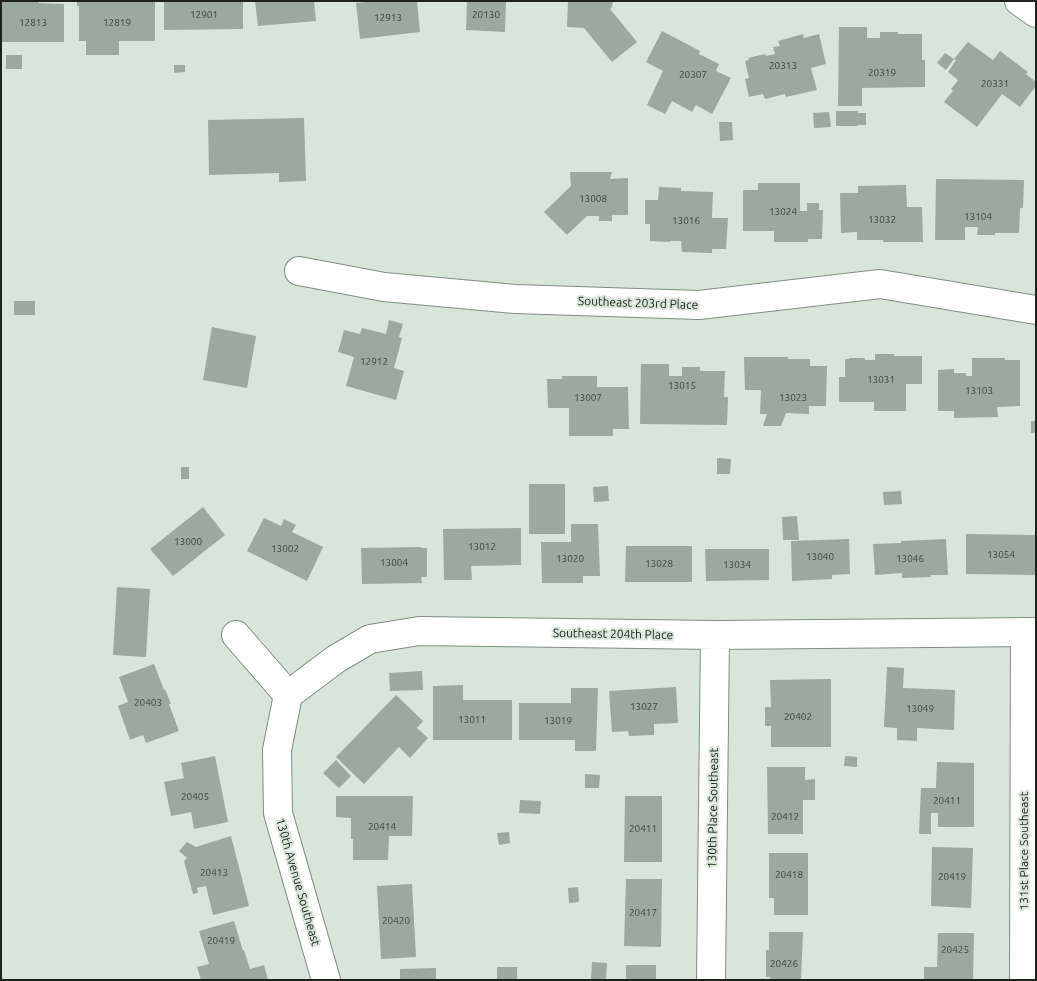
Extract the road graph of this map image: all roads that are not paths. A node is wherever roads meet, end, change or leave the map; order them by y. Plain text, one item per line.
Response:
1 (1019, 1) edge
2 (1036, 13) edge
3 (299, 271) dead end
4 (1036, 310) edge
5 (1030, 632) edge
6 (236, 635) dead end
7 (715, 635) junction
8 (288, 695) junction
9 (326, 980) edge
10 (711, 980) edge
11 (1024, 980) edge

1 - 2 street
3 - 4 street, Southeast 203rd Place
5 - 7 street, Southeast 204th Place
5 - 11 street, 131st Place Southeast
6 - 8 street
7 - 8 street, Southeast 204th Place
7 - 10 street, 130th Place Southeast
8 - 9 street, 130th Avenue Southeast

